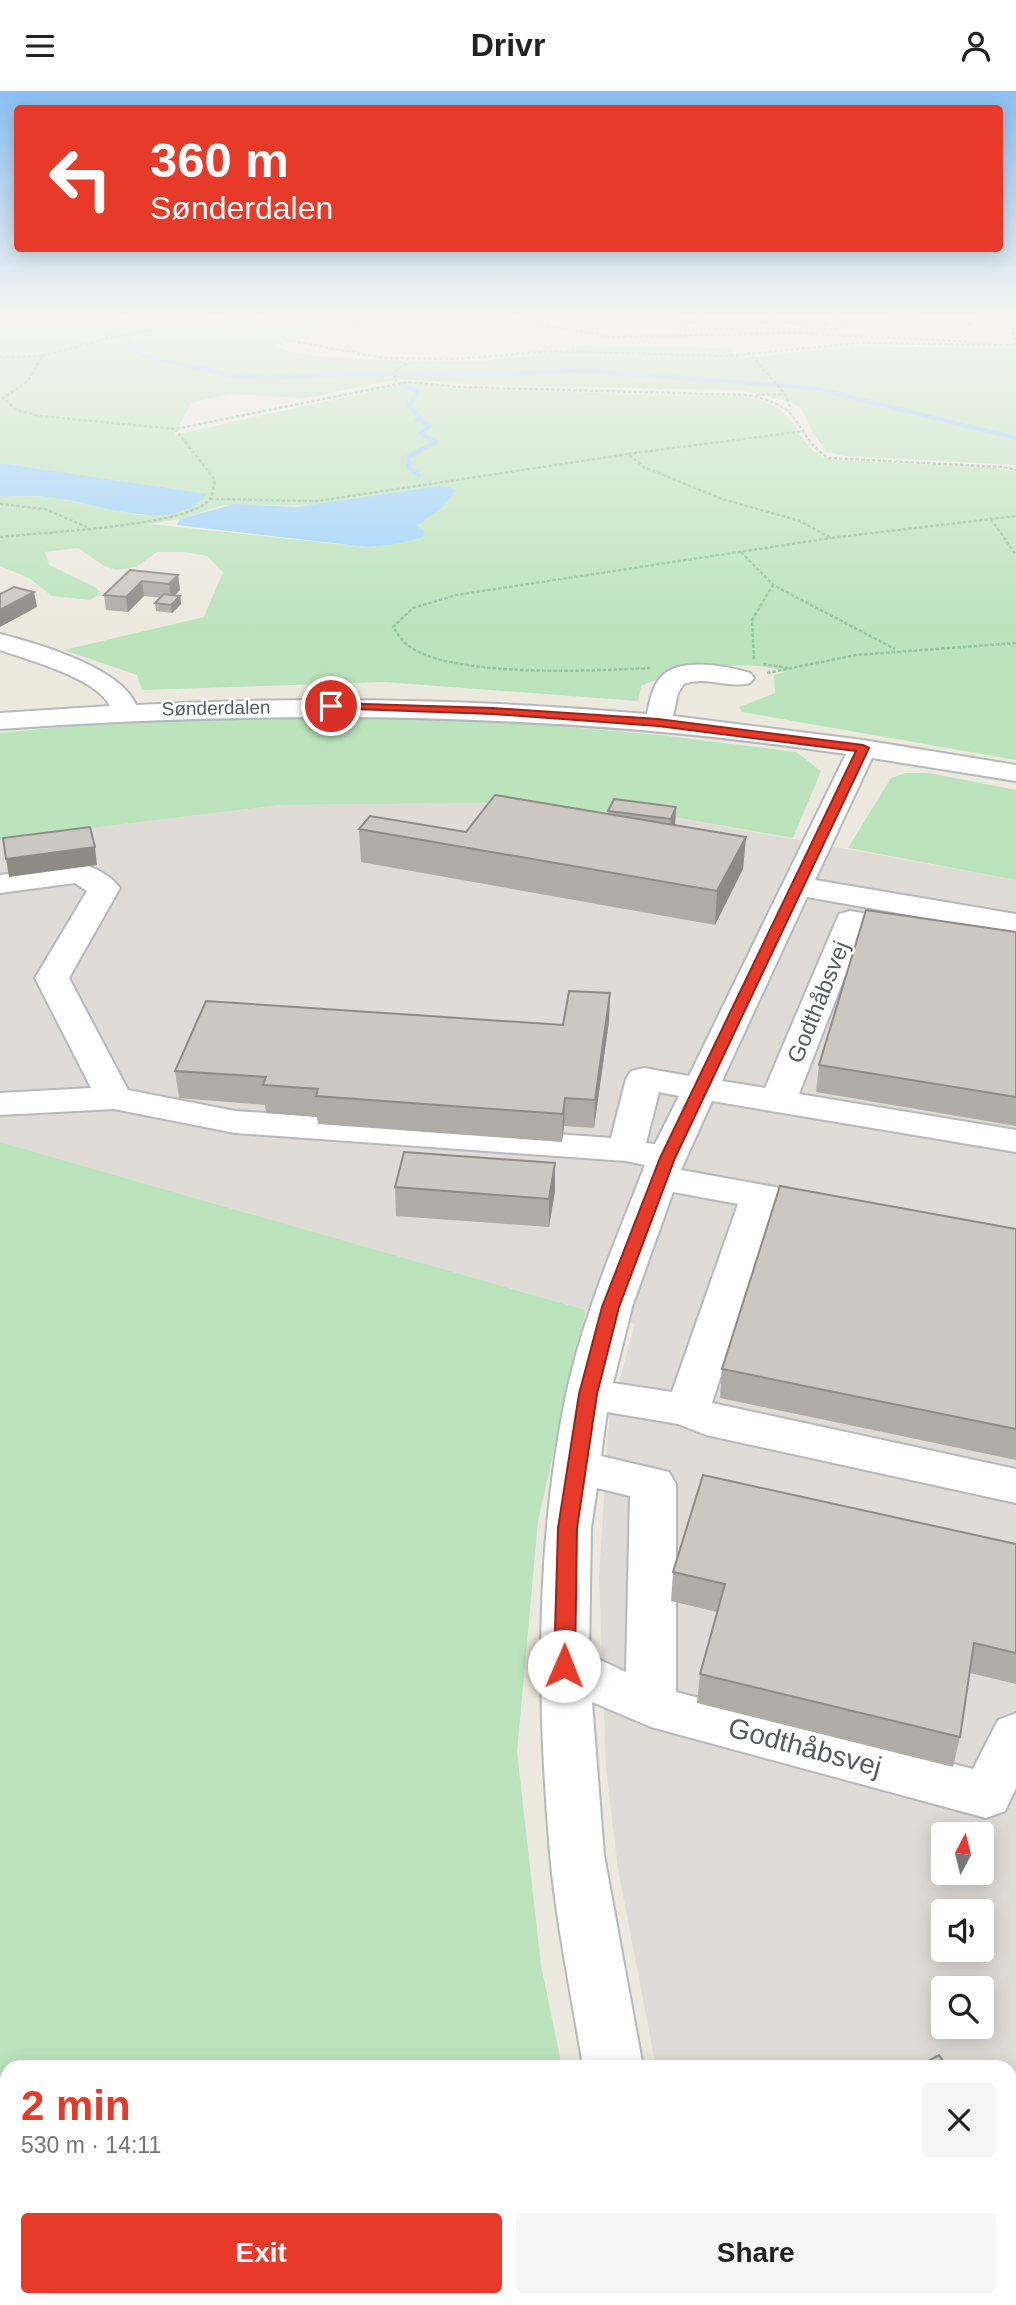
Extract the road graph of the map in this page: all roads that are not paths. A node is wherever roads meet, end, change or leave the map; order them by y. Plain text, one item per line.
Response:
1 (0, 642) edge
2 (741, 678) road end
3 (125, 711) junction
4 (0, 721) edge
5 (658, 722) junction
6 (863, 748) junction
7 (1016, 773) edge
8 (0, 884) edge
9 (799, 886) junction
10 (938, 911) junction
11 (1016, 924) edge
12 (703, 1087) junction
13 (114, 1098) junction
14 (778, 1102) junction
15 (0, 1104) edge
16 (1016, 1142) edge
17 (626, 1150) junction
18 (664, 1168) junction
19 (760, 1196) junction
20 (827, 1208) edge
21 (588, 1394) junction
22 (697, 1415) junction
23 (577, 1467) junction
24 (1016, 1486) edge
25 (564, 1666) junction
26 (651, 1706) junction
27 (1016, 1735) edge
28 (612, 2060) edge

1 - 3 street
2 - 5 street
3 - 4 street, Sønderdalen
3 - 5 street, Sønderdalen
5 - 6 street, Sønderdalen
6 - 7 street, Sønderdalen
6 - 9 street
8 - 13 street
9 - 10 street
9 - 12 street
10 - 11 street
10 - 14 street, Godthåbsvej
12 - 14 street
12 - 17 street
12 - 18 street
13 - 15 street
13 - 17 street
14 - 16 street
17 - 18 street
18 - 19 street
18 - 21 street
19 - 20 street
19 - 22 street
21 - 22 street
21 - 23 street
22 - 24 street
23 - 25 street
23 - 26 street
25 - 26 street, Godthåbsvej
25 - 28 street
26 - 27 street, Godthåbsvej

